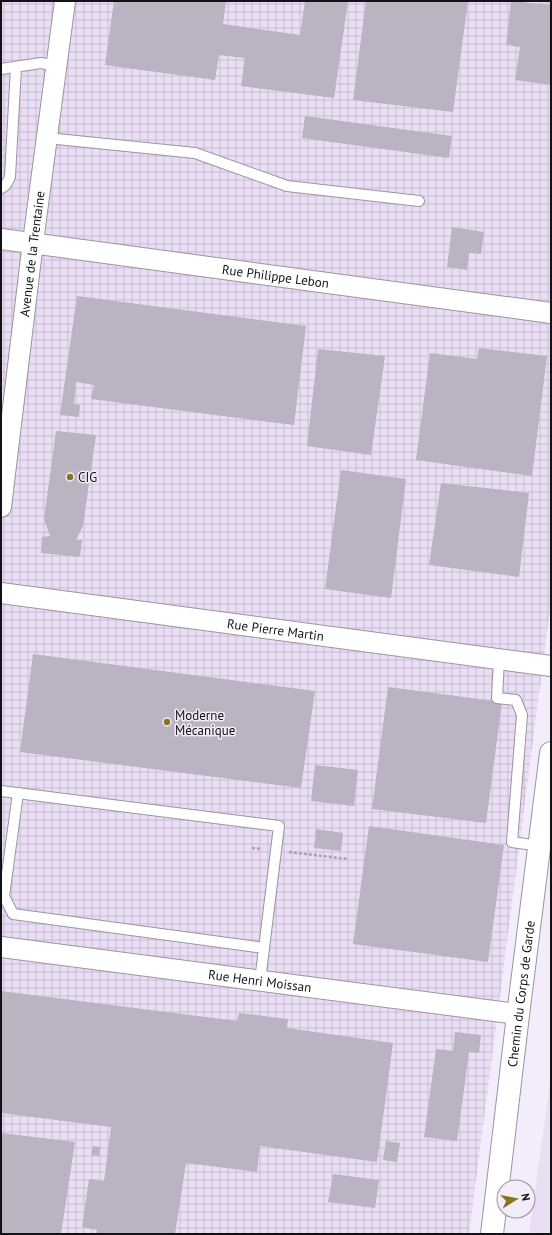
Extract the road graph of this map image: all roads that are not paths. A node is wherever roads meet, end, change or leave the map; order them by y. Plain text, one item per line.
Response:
1 (65, 1) edge
2 (57, 66) junction
3 (16, 67) junction
4 (1, 69) edge
5 (47, 138) junction
6 (1, 188) edge
7 (419, 201) dead end
8 (1, 239) edge
9 (33, 242) junction
10 (551, 313) edge
11 (1, 507) edge
12 (1, 593) edge
13 (499, 660) junction
14 (551, 666) edge
15 (551, 753) edge
16 (1, 791) edge
17 (18, 793) junction
18 (540, 846) junction
19 (1, 947) edge
20 (264, 948) junction
21 (260, 981) junction
22 (518, 1015) junction
23 (492, 1234) edge

1 - 2 street, Avenue de la Trentaine
2 - 3 lane
2 - 5 street, Avenue de la Trentaine
3 - 4 lane
3 - 6 lane
5 - 7 lane
5 - 9 street, Avenue de la Trentaine
8 - 9 street, Rue Philippe Lebon
9 - 10 street, Rue Philippe Lebon
9 - 11 street, Avenue de la Trentaine
12 - 13 street, Rue Pierre Martin
13 - 14 street, Rue Pierre Martin
13 - 18 lane
15 - 18 street, Chemin du Corps de Garde
16 - 17 lane
17 - 20 lane
17 - 20 lane
18 - 22 street, Chemin du Corps de Garde
19 - 21 street, Rue Henri Moissan
20 - 21 lane
21 - 22 street, Rue Henri Moissan
22 - 23 street, Chemin du Corps de Garde

